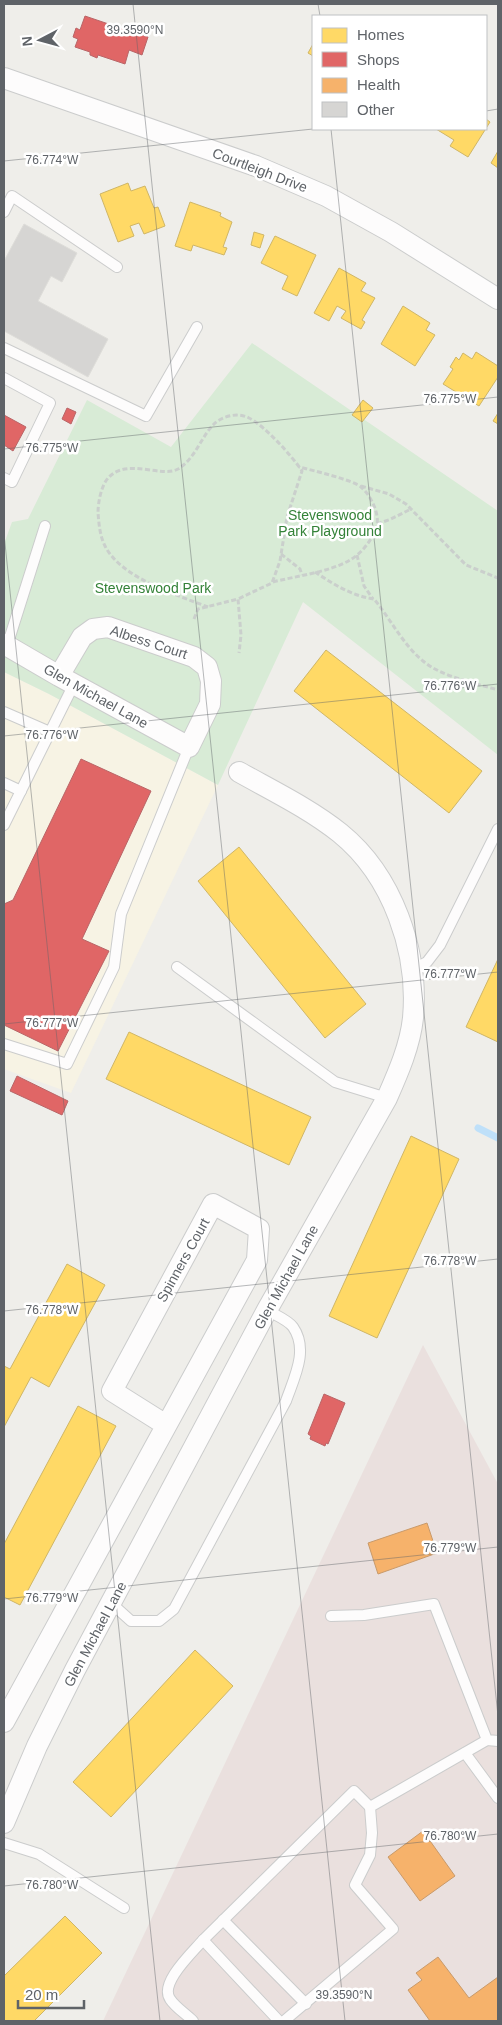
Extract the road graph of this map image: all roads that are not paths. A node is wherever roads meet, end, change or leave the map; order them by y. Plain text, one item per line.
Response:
1 (4, 78) edge
2 (4, 212) edge
3 (117, 267) dead end
4 (498, 300) edge
5 (197, 327) dead end
6 (4, 348) edge
7 (4, 378) edge
8 (4, 478) edge
9 (46, 526) dead end
10 (5, 645) edge
11 (66, 680) junction
12 (4, 712) edge
13 (50, 732) junction
14 (189, 747) junction
15 (239, 772) dead end
16 (4, 783) edge
17 (21, 790) junction
18 (4, 825) edge
19 (498, 829) edge
20 (177, 967) dead end
21 (412, 970) junction
22 (4, 1044) edge
23 (387, 1098) junction
24 (267, 1310) junction
25 (166, 1425) junction
26 (111, 1604) junction
27 (331, 1616) dead end
28 (4, 1722) edge
29 (487, 1740) junction
30 (498, 1741) edge
31 (465, 1752) junction
32 (498, 1798) edge
33 (370, 1807) junction
34 (4, 1823) edge
35 (4, 1843) edge
36 (124, 1908) dead end
37 (223, 1920) junction
38 (203, 1940) junction
39 (306, 2004) junction
40 (193, 2021) edge
41 (279, 2021) edge
42 (284, 2021) edge

1 - 4 street, Courtleigh Drive
2 - 3 lane
5 - 6 lane
7 - 8 lane
9 - 10 lane
10 - 11 street, Glen Michael Lane
11 - 13 lane
11 - 14 street, Glen Michael Lane
11 - 14 street, Albess Court
12 - 13 lane
13 - 17 lane
14 - 22 lane
15 - 21 street, Glen Michael Lane
16 - 17 lane
17 - 18 lane
19 - 21 lane
20 - 23 lane
21 - 23 street, Glen Michael Lane
23 - 24 street, Glen Michael Lane
24 - 26 street, Glen Michael Lane
24 - 26 lane
25 - 25 street, Spinners Court
25 - 28 street, Spinners Court
26 - 34 street, Glen Michael Lane
27 - 29 lane
29 - 30 lane
29 - 31 lane
31 - 32 lane
31 - 33 lane
33 - 37 lane
33 - 39 lane
35 - 36 lane
37 - 38 lane
37 - 39 lane
38 - 40 lane
38 - 41 lane
39 - 42 lane

